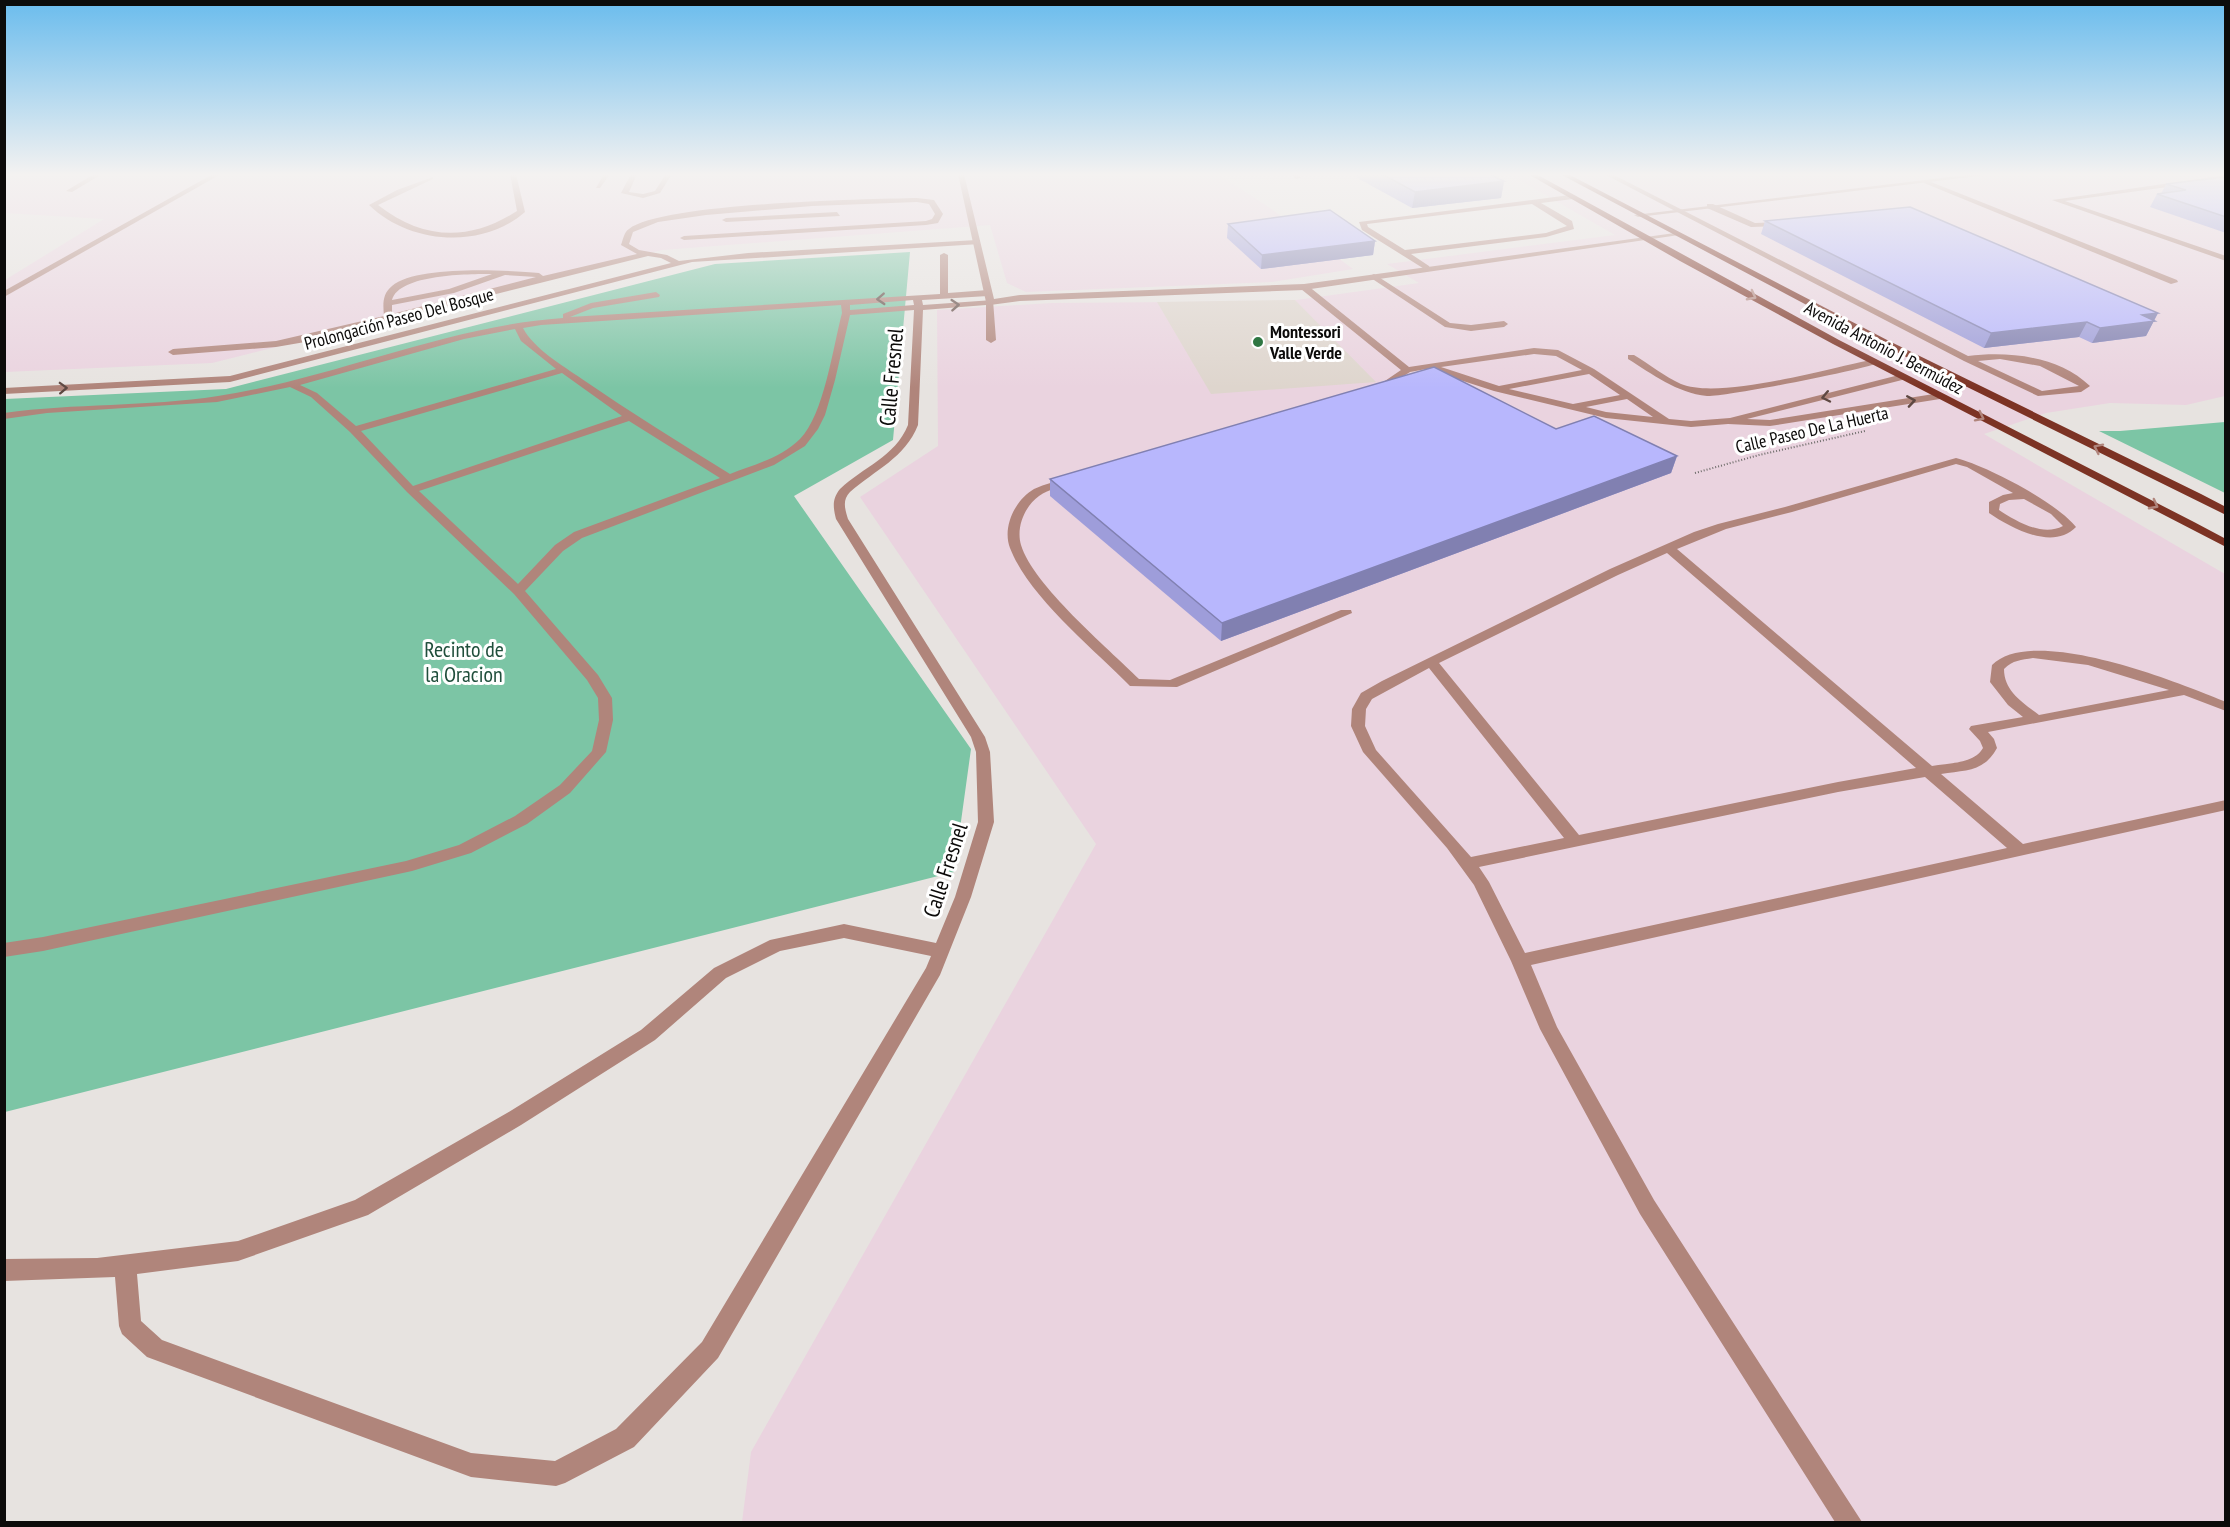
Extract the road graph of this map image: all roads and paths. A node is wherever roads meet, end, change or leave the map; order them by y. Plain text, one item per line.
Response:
1 (92, 245) edge
2 (625, 245) edge
3 (683, 245) edge
4 (808, 245) edge
5 (879, 245) edge
6 (978, 245) edge
7 (1391, 245) edge
8 (1464, 245) edge
9 (1592, 245) edge
10 (1658, 245) edge
11 (1695, 245) edge
12 (1748, 245) edge
13 (2083, 245) edge
14 (2186, 245) edge
15 (682, 250) junction
16 (1403, 253) junction
17 (652, 254) junction
18 (944, 255) dead end
19 (669, 258) junction
20 (2226, 259) edge
21 (692, 260) junction
22 (678, 264) junction
23 (1426, 268) junction
24 (507, 272) junction
25 (551, 276) junction
26 (1374, 276) junction
27 (2174, 282) dead end
28 (1304, 287) junction
29 (4, 295) edge
30 (656, 295) dead end
31 (944, 295) junction
32 (989, 298) junction
33 (844, 301) junction
34 (918, 302) junction
35 (388, 303) junction
36 (846, 314) junction
37 (388, 317) junction
38 (558, 321) junction
39 (1504, 324) dead end
40 (517, 325) junction
41 (991, 340) dead end
42 (172, 352) dead end
43 (1631, 357) dead end
44 (1967, 358) junction
45 (1875, 362) junction
46 (1427, 366) junction
47 (563, 370) junction
48 (1407, 370) junction
49 (1591, 371) junction
50 (231, 374) junction
51 (1903, 377) junction
52 (4, 381) edge
53 (291, 384) junction
54 (1497, 388) junction
55 (1374, 390) edge
56 (4, 391) edge
57 (1629, 396) junction
58 (1940, 396) junction
59 (1571, 407) junction
60 (4, 416) edge
61 (630, 417) junction
62 (1728, 421) junction
63 (1669, 423) junction
64 (1874, 429) dead end
65 (354, 430) junction
66 (1695, 473) dead end
67 (728, 478) junction
68 (1079, 478) edge
69 (411, 490) junction
70 (2025, 496) dead end
71 (2226, 512) edge
72 (2226, 544) edge
73 (1669, 548) junction
74 (518, 591) junction
75 (1346, 613) dead end
76 (1432, 663) junction
77 (2184, 691) junction
78 (2226, 708) edge
79 (2036, 720) junction
80 (1926, 770) junction
81 (2226, 805) edge
82 (1576, 842) junction
83 (2020, 850) junction
84 (1469, 863) junction
85 (4, 950) edge
86 (941, 951) junction
87 (1520, 961) junction
88 (125, 1266) junction
89 (4, 1270) edge
90 (1850, 1522) edge

1 - 29 street
2 - 17 street
3 - 15 street
4 - 15 street, Prolongación Paseo Del Bosque
5 - 21 street, Prolongación Paseo Del Bosque
6 - 32 street
7 - 16 street
8 - 16 street
9 - 23 street
10 -> 45 main road, Avenida Antonio J. Bermúdez
71 -> 11 main road, Avenida Antonio J. Bermúdez
12 - 44 street
13 - 27 street
14 - 20 street
15 - 19 street, Prolongación Paseo Del Bosque
15 - 21 street
16 - 23 street
17 - 19 street
17 - 25 street
18 - 31 street
19 - 22 street
19 - 50 street, Prolongación Paseo Del Bosque
21 - 22 street, Prolongación Paseo Del Bosque
22 - 50 street, Prolongación Paseo Del Bosque
23 - 26 street
24 - 25 street
24 - 35 street
24 - 35 street
25 - 37 street
26 - 28 street
26 - 39 street
28 - 32 street
28 - 48 street
30 - 38 street
31 - 32 street, Calle Fresnel
31 - 34 street, Calle Fresnel
34 -> 32 street, Calle Fresnel
32 - 41 street
34 -> 33 street
33 - 36 street
33 - 38 street
34 - 36 street
34 - 86 street, Calle Fresnel
35 - 37 street
36 - 67 street
37 - 42 street
38 - 40 street
40 - 47 street
40 - 53 street
43 - 45 street
44 - 44 street
45 - 51 main road, Avenida Antonio J. Bermúdez
46 - 48 street
46 - 49 street
46 - 54 street
47 - 61 street
47 - 65 street
48 - 55 street
49 - 54 street
49 - 57 street
50 - 52 street, Prolongación Paseo Del Bosque
56 -> 50 street, Prolongación Paseo Del Bosque
51 - 58 main road, Avenida Antonio J. Bermúdez
51 -> 62 street
53 - 60 street
53 - 65 street
54 - 59 street
57 - 59 street
57 - 63 street
62 -> 58 street
58 -> 72 main road, Avenida Antonio J. Bermúdez
59 - 63 street
61 - 67 street
61 - 69 street
62 - 63 street
64 - 66 path, Calle Paseo De La Huerta
65 - 69 street
67 - 74 street
68 - 75 street
69 - 74 street
70 - 73 street
73 - 76 street
73 - 80 street
74 - 85 street
76 - 82 street
76 - 84 street
77 - 78 street
77 - 79 street
77 - 79 street
79 - 80 street
80 - 82 street
80 - 83 street
81 - 83 street
82 - 84 street
83 - 87 street
84 - 87 street
86 - 88 street
86 - 88 street, Calle Fresnel
87 - 90 street
88 - 89 street

